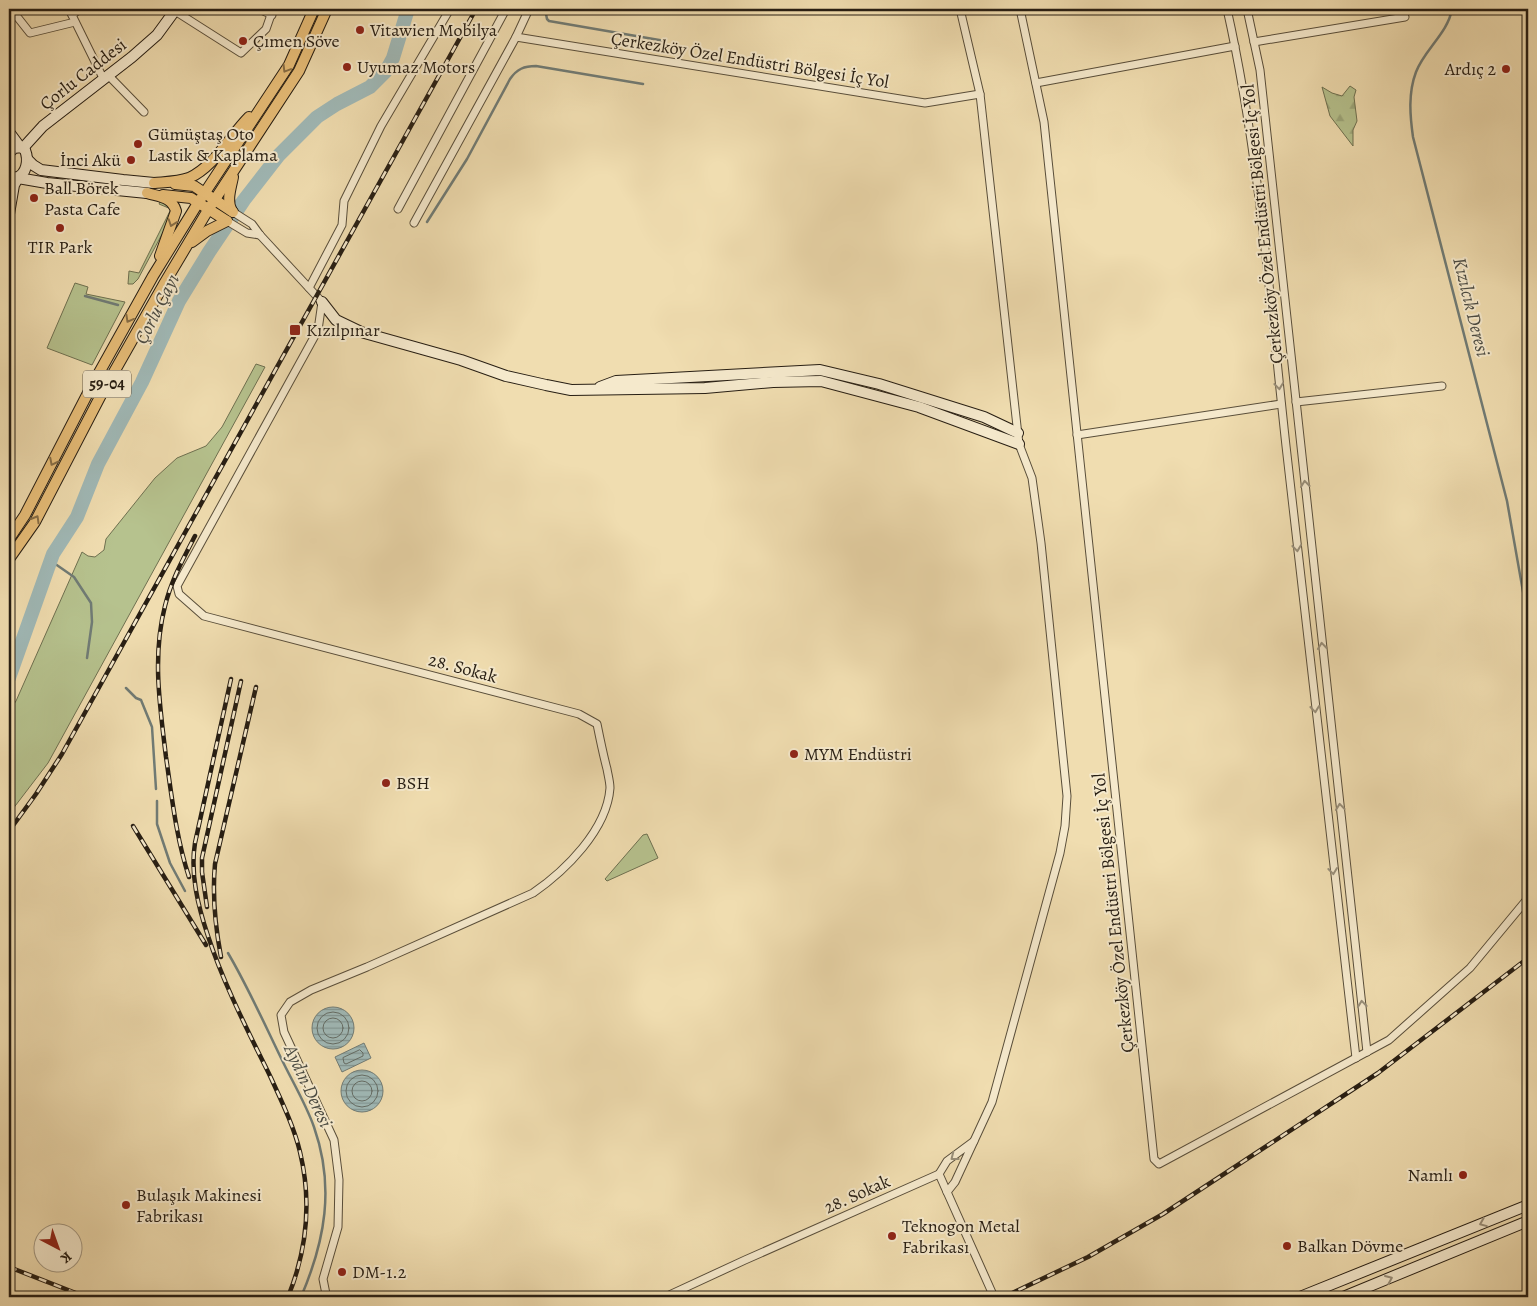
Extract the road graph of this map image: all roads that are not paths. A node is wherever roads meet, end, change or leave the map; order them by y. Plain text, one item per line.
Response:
1 (12, 9) edge
2 (80, 9) edge
3 (259, 9) edge
4 (314, 9) edge
5 (327, 9) edge
6 (450, 9) edge
7 (506, 9) edge
8 (529, 9) edge
9 (960, 9) edge
10 (1020, 9) edge
11 (1227, 9) edge
12 (1247, 9) edge
13 (176, 10) edge
14 (71, 12) edge
15 (273, 12) edge
16 (1405, 17) dead end
17 (75, 22) junction
18 (516, 37) junction
19 (1254, 42) junction
20 (1235, 46) junction
21 (106, 77) junction
22 (1036, 83) junction
23 (980, 94) junction
24 (266, 101) junction
25 (144, 112) dead end
26 (9, 132) edge
27 (25, 149) junction
28 (9, 153) edge
29 (234, 171) junction
30 (12, 178) edge
31 (154, 183) junction
32 (205, 192) junction
33 (148, 193) junction
34 (216, 199) junction
35 (198, 203) junction
36 (398, 209) dead end
37 (208, 210) junction
38 (9, 214) edge
39 (230, 217) junction
40 (414, 223) dead end
41 (260, 235) junction
42 (188, 244) junction
43 (153, 276) junction
44 (309, 288) junction
45 (322, 302) junction
46 (1442, 386) dead end
47 (595, 390) junction
48 (1296, 402) junction
49 (1281, 404) junction
50 (1018, 433) junction
51 (1077, 435) junction
52 (1019, 444) junction
53 (9, 539) edge
54 (9, 559) edge
55 (1528, 898) edge
56 (1367, 1052) junction
57 (1356, 1058) junction
58 (974, 1141) junction
59 (939, 1174) junction
60 (947, 1192) junction
61 (1528, 1205) edge
62 (1528, 1221) edge
63 (327, 1296) edge
64 (665, 1297) edge
65 (994, 1297) edge
66 (1300, 1297) edge
67 (1344, 1297) edge

1 - 17 street
2 - 14 street
3 - 15 street
4 -> 24 main road, 59-04
5 - 29 main road, 59-04 / 59-04
6 - 44 street
7 - 36 street
8 - 18 street
9 - 23 street
10 - 22 street, Çerkezköy Özel Endüstri Bölgesi İç Yol
11 - 20 street, Çerkezköy Özel Endüstri Bölgesi İç Yol
12 - 19 street, Çerkezköy Özel Endüstri Bölgesi İç Yol
13 - 15 street
13 - 21 street, Çorlu Caddesi
14 - 17 street
16 - 19 street
17 - 21 street
18 - 23 street, Çerkezköy Özel Endüstri Bölgesi İç Yol
18 - 40 street
19 - 48 street, Çerkezköy Özel Endüstri Bölgesi İç Yol
20 - 22 street
20 -> 49 street, Çerkezköy Özel Endüstri Bölgesi İç Yol
21 - 25 street
21 - 27 street, Çorlu Caddesi
22 - 51 street, Çerkezköy Özel Endüstri Bölgesi İç Yol
23 - 50 street
24 - 31 main road
24 - 32 main road, 59-04
26 - 27 street
27 - 28 street
27 - 30 street
27 - 31 street
29 - 34 main road, 59-04 / 59-04
29 - 39 main road
30 - 33 street
30 - 38 street
31 - 32 main road
32 - 34 main road
32 - 35 main road, 59-04
33 - 35 main road
33 -> 43 main road
34 - 37 main road, 59-04 / 59-04
34 - 39 main road
35 - 37 main road
35 - 43 main road, 59-04
37 - 39 main road
37 - 42 main road, 59-04 / 59-04
39 - 41 street
39 - 41 street
39 - 42 main road
41 - 44 street
54 -> 42 main road, 59-04 / 59-04
43 -> 53 main road, 59-04
44 - 45 street
45 - 47 street
45 - 63 street, 28. Sokak
46 - 48 street
47 - 50 street
47 - 52 street
56 -> 48 street, Çerkezköy Özel Endüstri Bölgesi İç Yol
49 - 51 street
49 -> 57 street, Çerkezköy Özel Endüstri Bölgesi İç Yol
50 - 52 street
51 - 57 street, Çerkezköy Özel Endüstri Bölgesi İç Yol
52 - 58 street
55 - 56 street, Çerkezköy Özel Endüstri Bölgesi İç Yol
56 - 57 street, Çerkezköy Özel Endüstri Bölgesi İç Yol
58 -> 59 street
58 - 60 street
59 - 60 street
59 - 64 street, 28. Sokak
60 - 65 street
61 -> 66 street
67 -> 62 street

